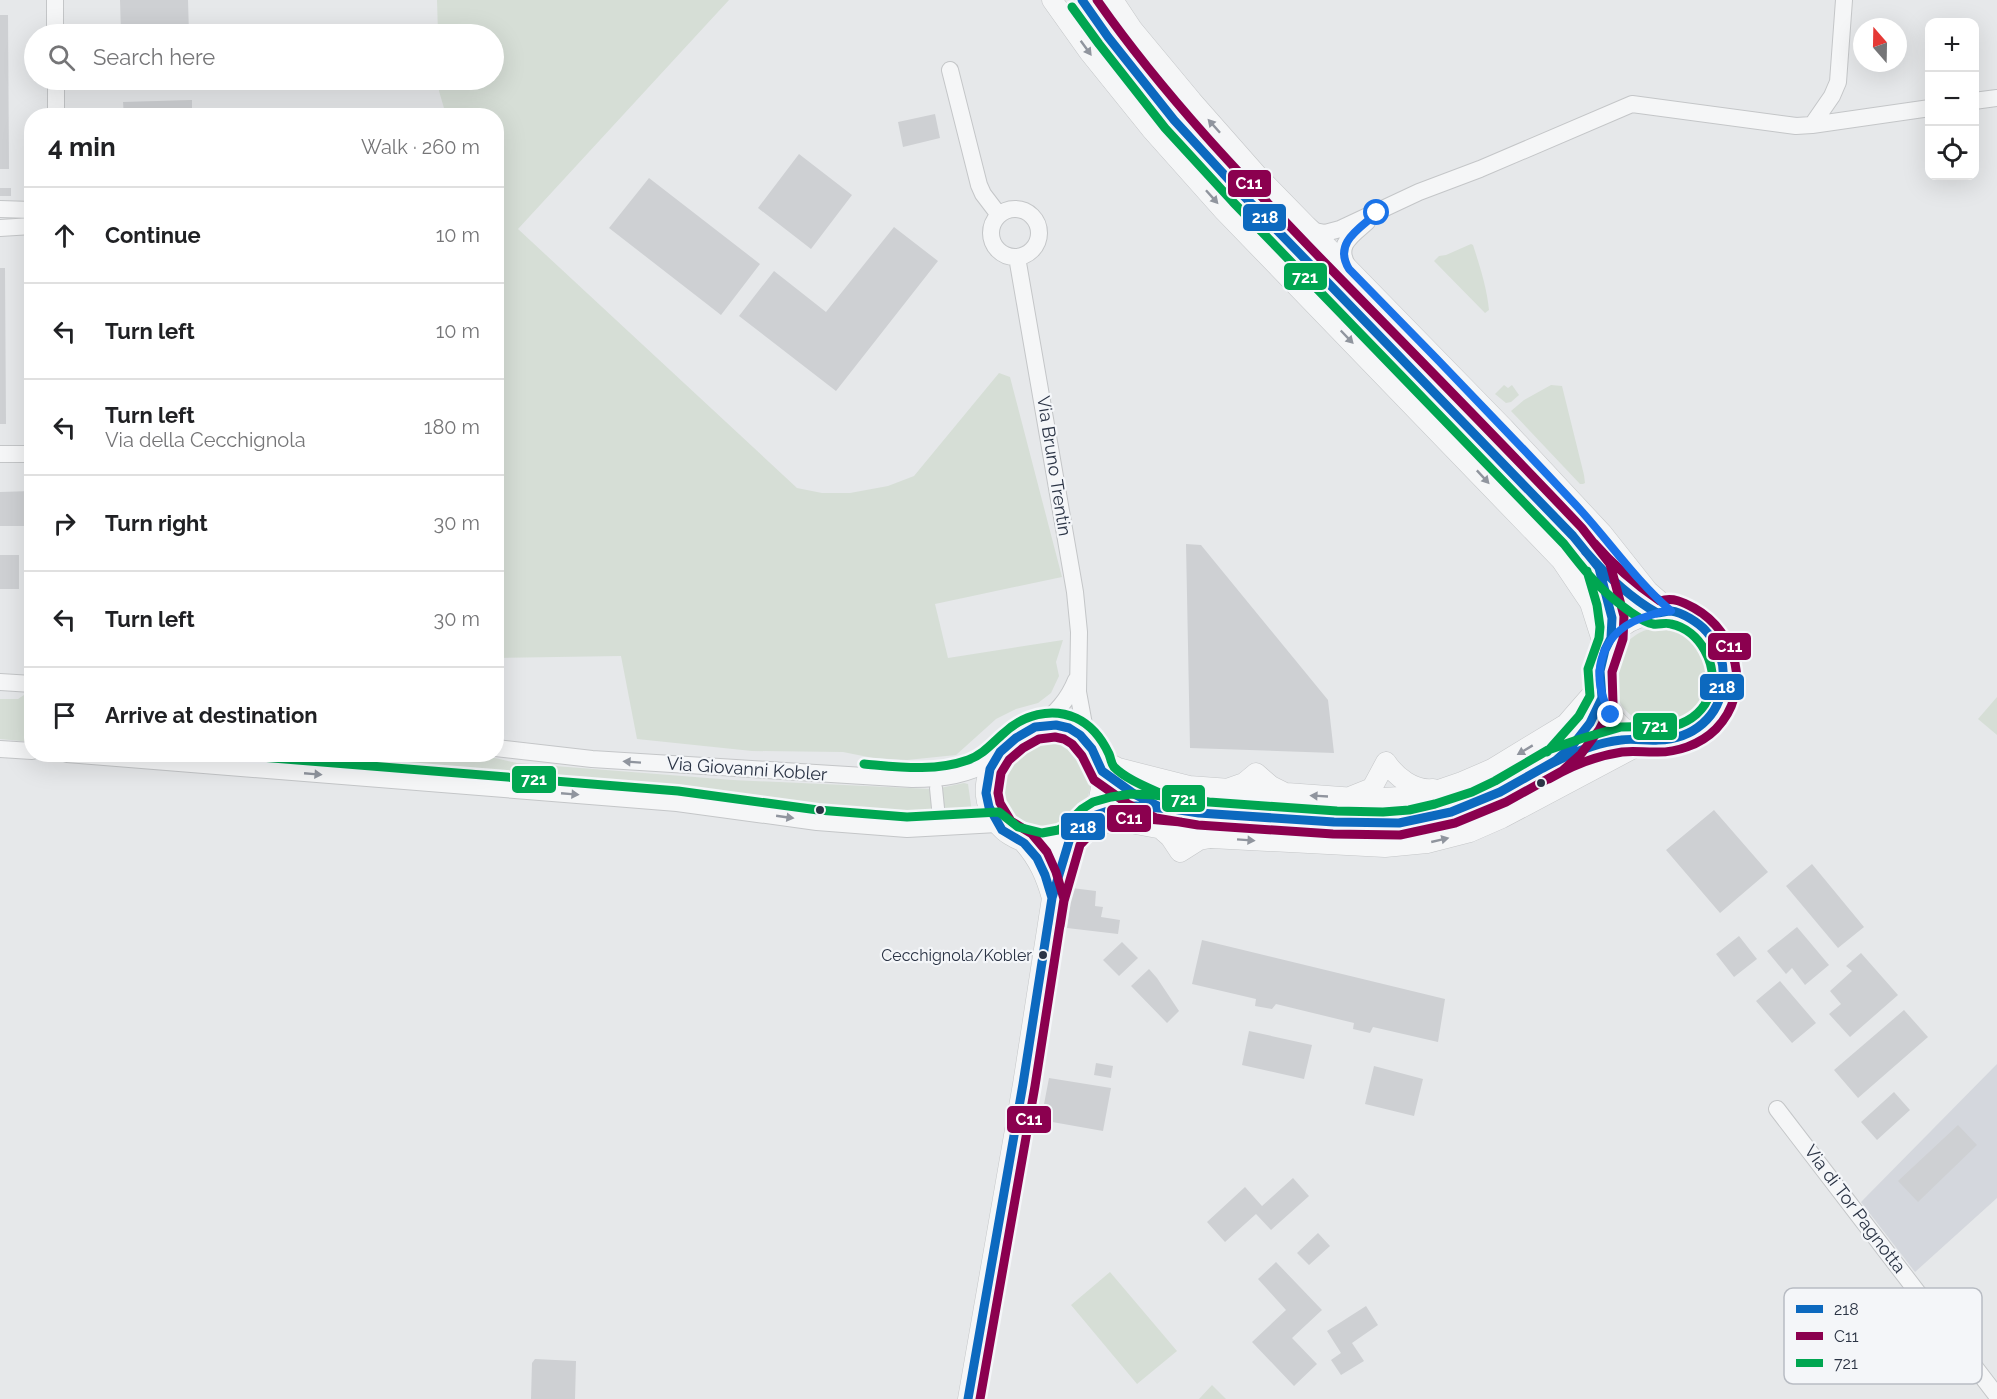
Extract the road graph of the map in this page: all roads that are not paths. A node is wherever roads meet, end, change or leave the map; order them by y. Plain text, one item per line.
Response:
1 (55, 0) edge
2 (1052, 0) edge
3 (1113, 0) edge
4 (1844, 0) edge
5 (55, 24) edge
6 (950, 70) dead end
7 (56, 90) edge
8 (1997, 98) edge
9 (1979, 100) edge
10 (56, 108) edge
11 (1925, 109) edge
12 (1812, 125) junction
13 (0, 209) edge
14 (24, 210) edge
15 (1377, 213) junction
16 (999, 215) junction
17 (1304, 223) junction
18 (24, 226) edge
19 (0, 228) edge
20 (1017, 257) junction
21 (1349, 269) junction
22 (0, 454) edge
23 (24, 454) edge
24 (1671, 611) junction
25 (1605, 650) junction
26 (1078, 676) junction
27 (0, 682) edge
28 (24, 682) edge
29 (1600, 685) junction
30 (1039, 726) junction
31 (1649, 740) junction
32 (0, 749) edge
33 (504, 749) edge
34 (1092, 749) junction
35 (24, 751) edge
36 (994, 760) junction
37 (170, 762) edge
38 (291, 762) edge
39 (234, 767) junction
40 (1447, 787) junction
41 (936, 788) dead end
42 (1346, 797) junction
43 (939, 818) dead end
44 (998, 824) junction
45 (1077, 832) junction
46 (1024, 843) junction
47 (1052, 898) junction
48 (1777, 1109) dead end
49 (1915, 1288) edge
50 (1982, 1376) edge
51 (1997, 1396) edge
52 (968, 1399) edge

1 - 5 street
2 -> 25 street
17 -> 3 street
4 - 12 street
6 - 16 street
7 - 10 street
8 - 9 street
11 - 12 street
12 - 15 street
13 - 14 street
15 - 17 street
15 - 21 street
16 - 20 street
16 - 20 street
17 - 21 street
18 - 19 street
20 - 26 street, Via Bruno Trentin
21 - 24 street
22 - 23 street
24 - 25 street
24 - 31 street
25 - 29 street
26 - 30 street, Via Bruno Trentin
26 - 34 street, Via Bruno Trentin
27 - 28 street
29 - 31 street
29 -> 40 street
30 - 34 street
30 - 36 street
45 -> 31 street
32 - 35 street
36 -> 33 street, Via Giovanni Kobler
42 -> 34 street
34 - 45 street
36 - 44 street
37 - 39 street
38 - 39 street
39 -> 44 street
40 - 42 street
40 - 42 street
41 - 43 street
44 - 46 street
45 - 46 street
45 - 47 street
46 - 47 street
47 - 52 street
48 - 49 street, Via di Tor Pagnotta
50 - 51 street, Via di Tor Pagnotta

